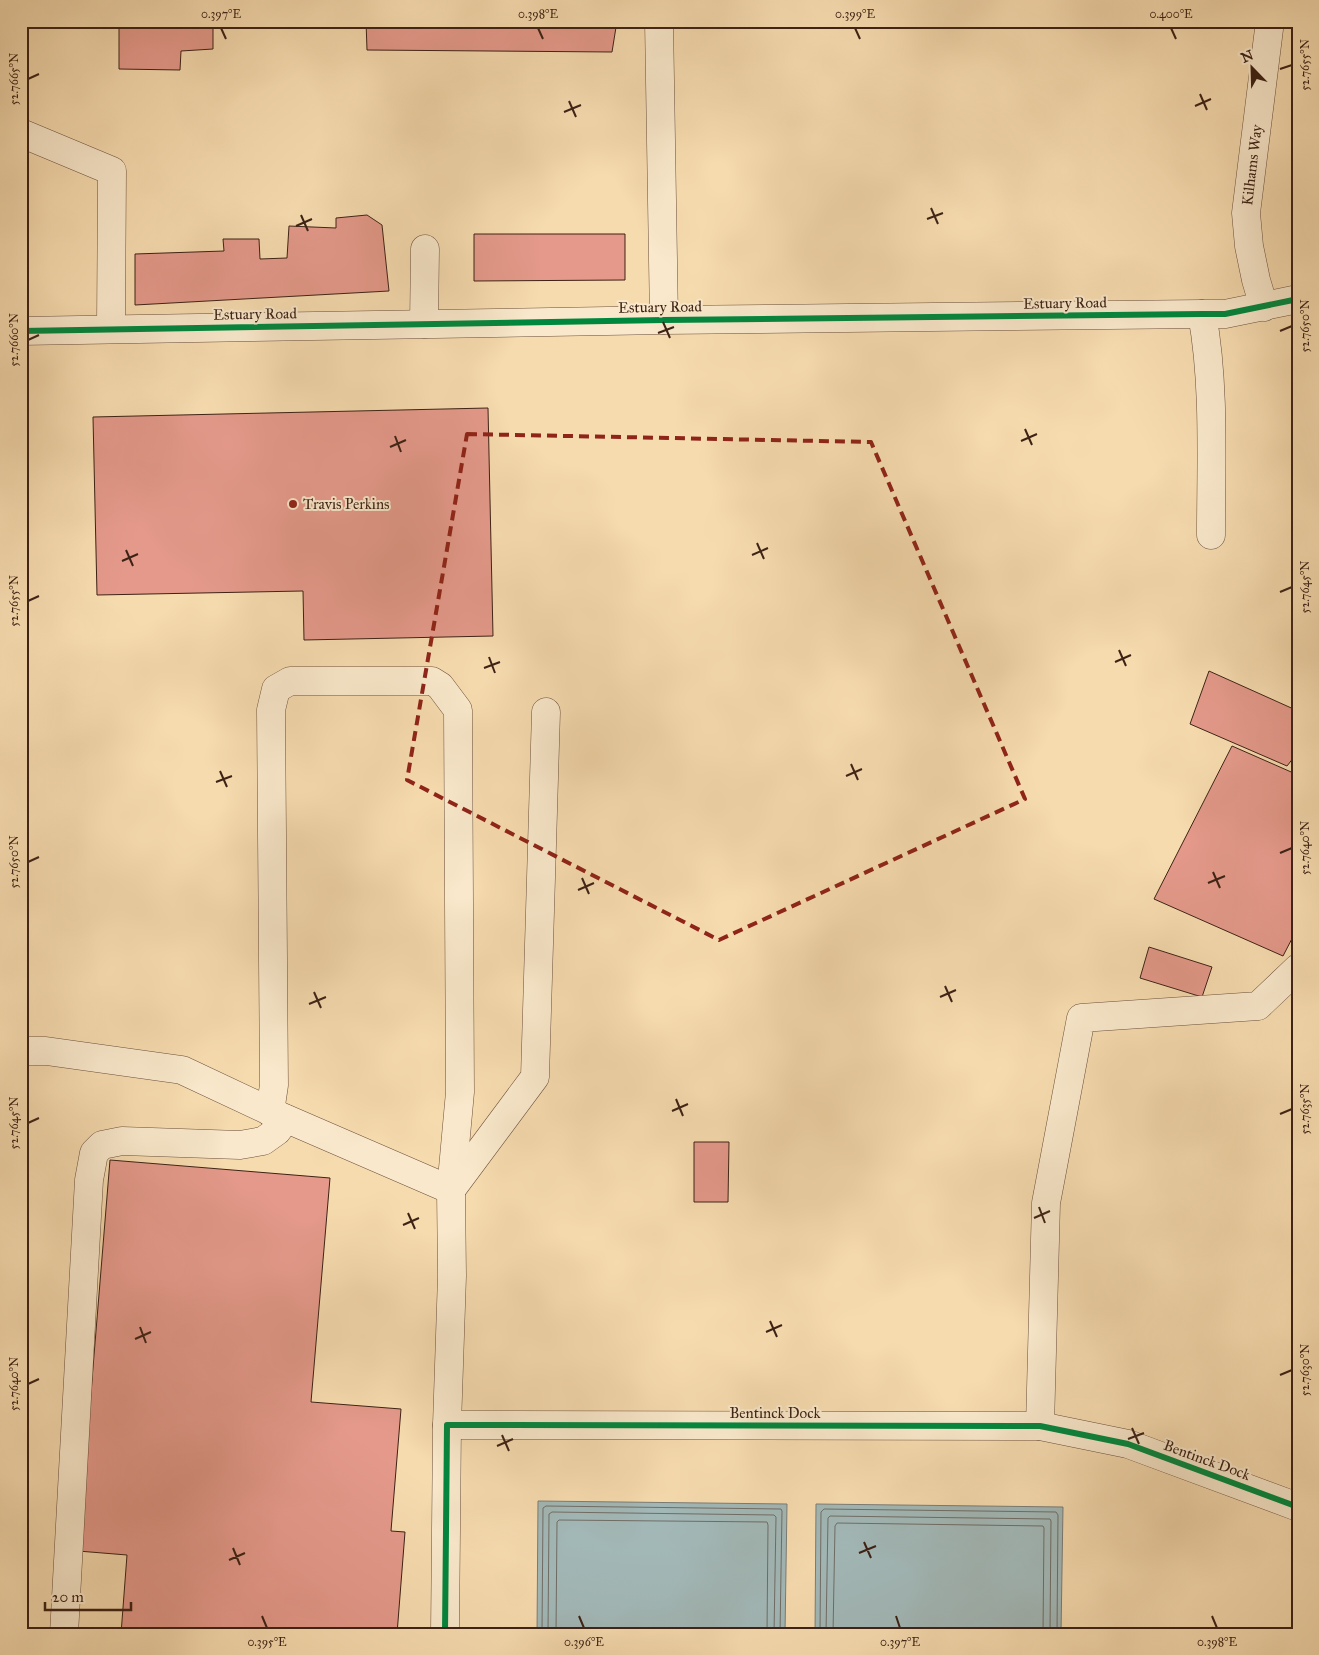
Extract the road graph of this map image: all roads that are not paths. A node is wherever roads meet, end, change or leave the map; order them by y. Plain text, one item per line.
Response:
1 (659, 21) edge
2 (1270, 21) edge
3 (21, 133) edge
4 (425, 249) dead end
5 (1298, 299) edge
6 (1264, 307) junction
7 (1202, 314) junction
8 (664, 320) junction
9 (424, 324) junction
10 (111, 329) junction
11 (21, 331) edge
12 (1212, 535) dead end
13 (546, 712) dead end
14 (1298, 968) edge
15 (21, 1051) edge
16 (278, 1115) junction
17 (451, 1190) junction
18 (447, 1425) junction
19 (1040, 1426) junction
20 (1298, 1507) edge
21 (64, 1634) edge
22 (445, 1634) edge

1 - 8 street
2 - 6 street, Kilhams Way
3 - 10 street
4 - 9 street
5 - 6 street, Estuary Road
6 - 7 street, Estuary Road
7 - 8 street, Estuary Road
7 - 12 street
8 - 9 street, Estuary Road
9 - 10 street, Estuary Road
10 - 11 street, Estuary Road
13 - 17 street
14 - 19 street
15 - 16 street
16 - 17 street
16 - 17 street
16 - 21 street
17 - 18 street
18 - 19 street, Bentinck Dock
18 - 22 street
19 - 20 street, Bentinck Dock

